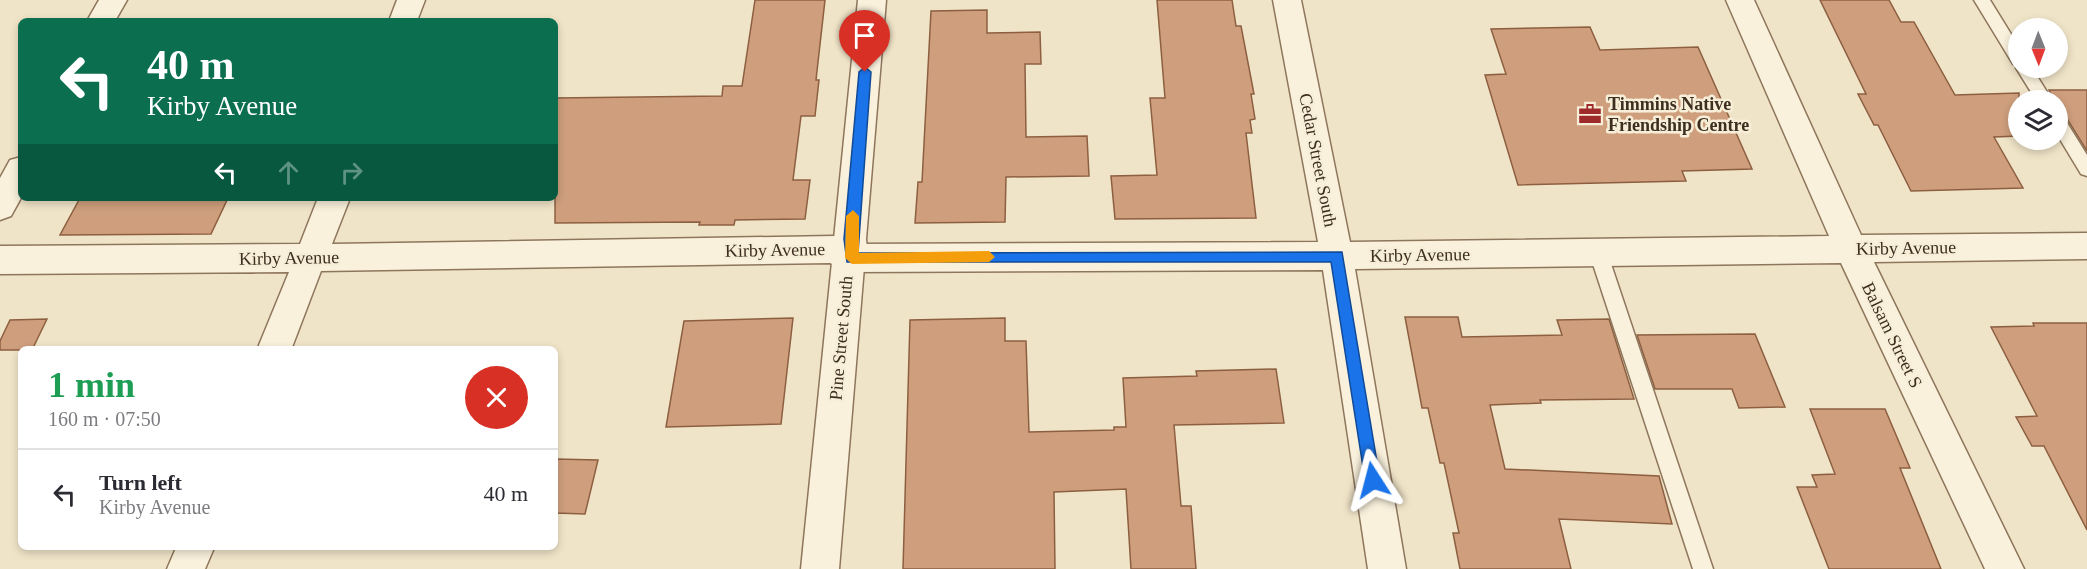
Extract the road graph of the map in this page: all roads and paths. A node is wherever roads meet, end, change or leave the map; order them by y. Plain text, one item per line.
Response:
1 (113, 0) edge
2 (411, 0) edge
3 (872, 0) edge
4 (1287, 0) edge
5 (1740, 0) edge
6 (1982, 0) edge
7 (103, 18) edge
8 (404, 18) edge
9 (2008, 42) edge
10 (2068, 138) edge
11 (2087, 169) edge
12 (18, 174) edge
13 (333, 201) edge
14 (0, 207) edge
15 (2087, 246) edge
16 (1851, 249) junction
17 (1598, 252) junction
18 (1337, 256) junction
19 (310, 258) junction
20 (852, 258) junction
21 (0, 260) edge
22 (276, 346) edge
23 (194, 550) edge
24 (186, 569) edge
25 (820, 569) edge
26 (1388, 569) edge
27 (1703, 569) edge
28 (2005, 569) edge

1 - 7 street
2 - 8 street
3 - 20 street, Pine Street South
4 - 18 street, Cedar Street South
5 - 16 street, Balsam Street S
6 - 9 lane
10 - 11 lane
12 - 14 street
13 - 19 street
15 - 16 street, Kirby Avenue
16 - 17 street, Kirby Avenue
16 - 28 street, Balsam Street S
17 - 18 street, Kirby Avenue
17 - 27 lane
18 - 20 street, Kirby Avenue
18 - 26 street, Cedar Street South
19 - 20 street, Kirby Avenue
19 - 21 street, Kirby Avenue
19 - 22 street
20 - 25 street, Pine Street South
23 - 24 street

